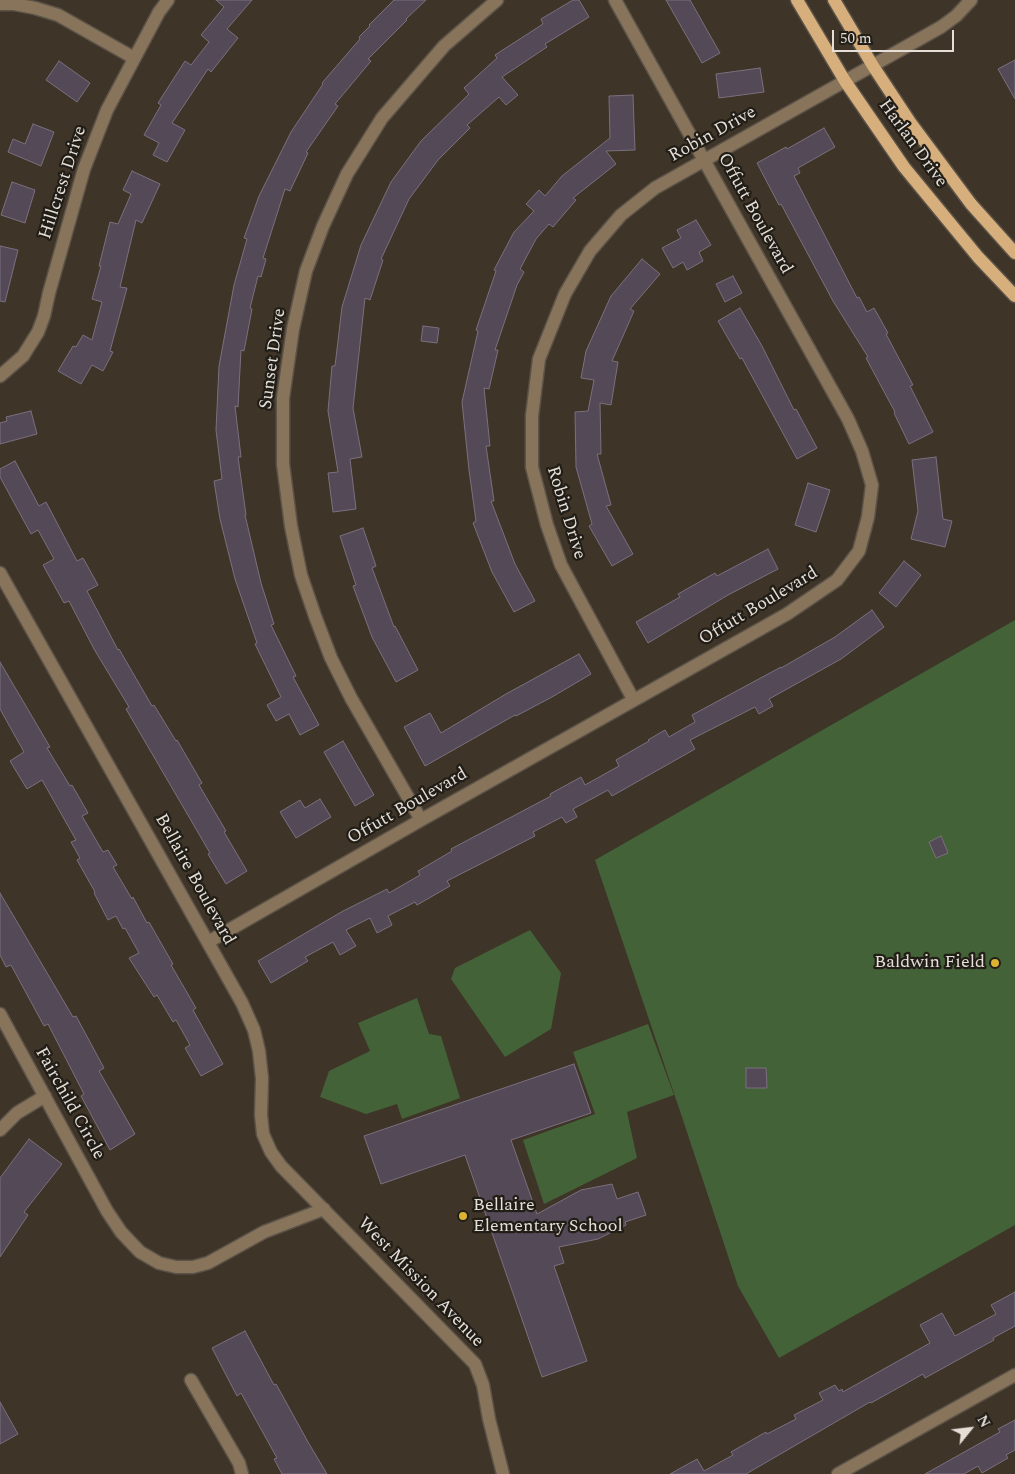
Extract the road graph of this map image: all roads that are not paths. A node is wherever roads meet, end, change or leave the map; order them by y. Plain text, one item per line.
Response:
1 (168, 0) edge
2 (497, 0) edge
3 (615, 0) edge
4 (797, 0) edge
5 (834, 0) edge
6 (971, 0) edge
7 (0, 4) edge
8 (134, 58) junction
9 (873, 66) junction
10 (845, 81) junction
11 (704, 159) junction
12 (1015, 253) edge
13 (1015, 296) edge
14 (0, 376) edge
15 (0, 573) edge
16 (634, 699) junction
17 (421, 820) junction
18 (208, 942) junction
19 (0, 1014) edge
20 (45, 1096) junction
21 (0, 1130) edge
22 (324, 1209) junction
23 (1015, 1375) edge
24 (191, 1380) dead end
25 (242, 1474) edge
26 (503, 1474) edge
27 (838, 1474) edge

1 - 8 street, Hillcrest Drive
2 - 17 street, Sunset Drive
3 - 11 street, Offutt Boulevard
4 - 10 main road, Harlan Drive
5 - 9 main road, Harlan Drive
6 - 9 street, Robin Drive
7 - 8 street
8 - 14 street, Hillcrest Drive
9 - 10 street, Robin Drive
9 - 12 main road, Harlan Drive
10 - 11 street, Robin Drive
10 - 13 main road, Harlan Drive
11 - 16 street, Robin Drive
11 - 16 street, Offutt Boulevard
15 - 18 street, Bellaire Boulevard
16 - 17 street, Offutt Boulevard
17 - 18 street, Offutt Boulevard
18 - 22 street, Bellaire Boulevard
19 - 20 street, Fairchild Circle
20 - 21 street
20 - 22 street, Fairchild Circle
22 - 26 street, West Mission Avenue
23 - 27 street
24 - 25 street

